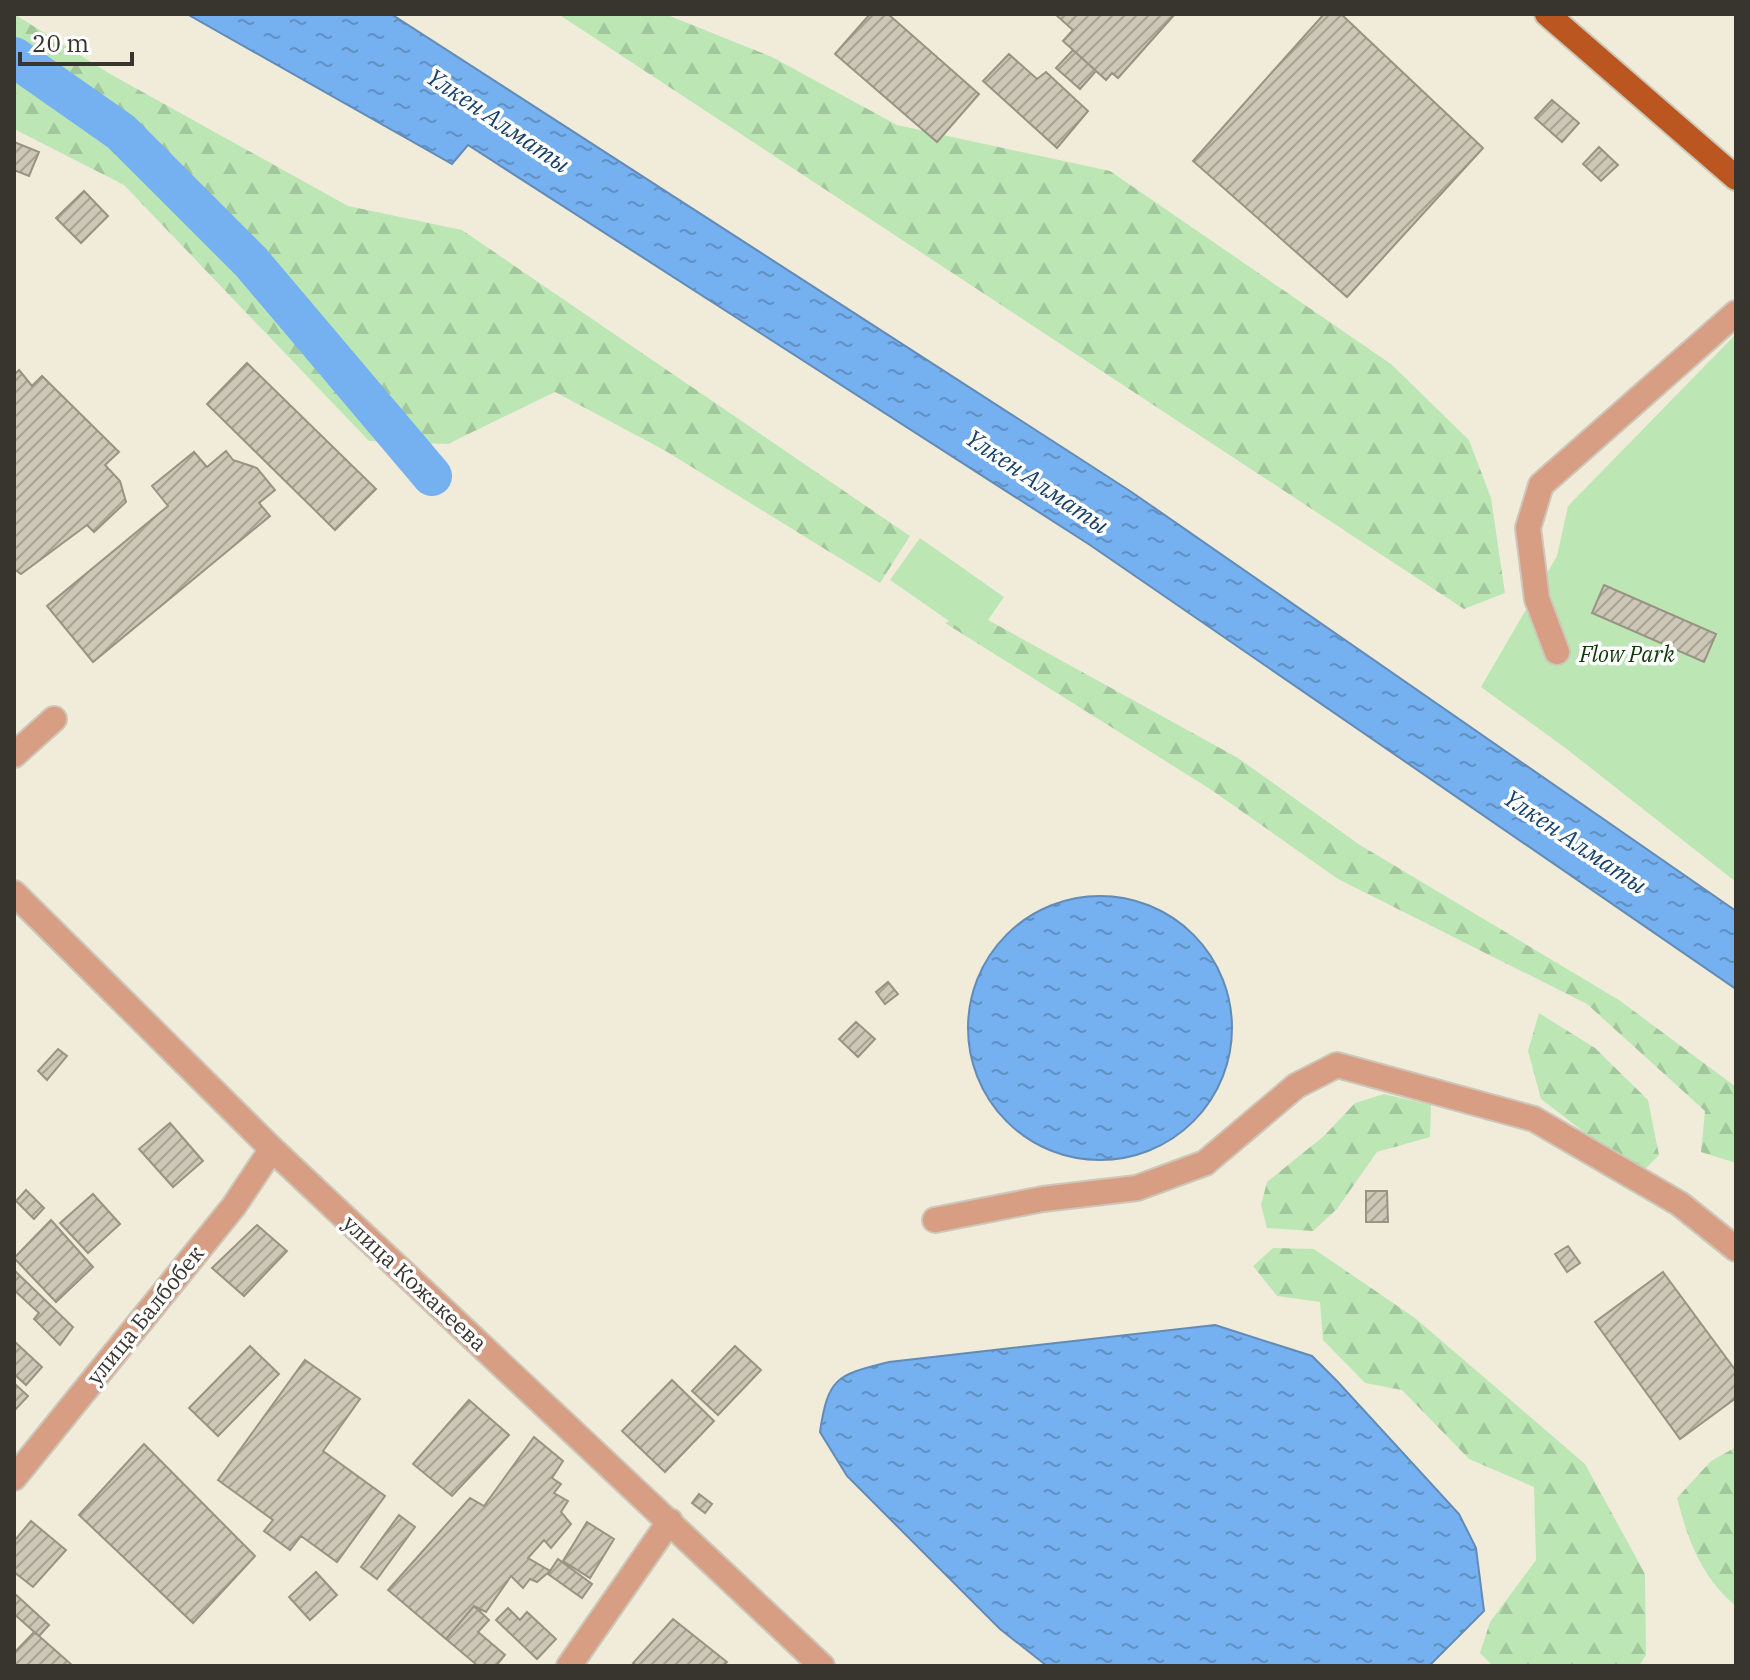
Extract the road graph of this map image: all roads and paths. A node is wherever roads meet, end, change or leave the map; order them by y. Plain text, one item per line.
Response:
1 (1547, 14) edge
2 (1736, 178) edge
3 (1736, 313) edge
4 (1557, 652) dead end
5 (54, 719) dead end
6 (14, 755) edge
7 (14, 893) edge
8 (272, 1149) junction
9 (935, 1220) dead end
10 (1736, 1249) edge
11 (14, 1478) edge
12 (670, 1521) junction
13 (569, 1666) edge
14 (822, 1666) edge

1 - 2 main road
3 - 4 street
5 - 6 street
7 - 8 street, улица Кожакеева
8 - 11 street, улица Балбобек
8 - 12 street, улица Кожакеева
9 - 10 street
12 - 13 street
12 - 14 street, улица Кожакеева

